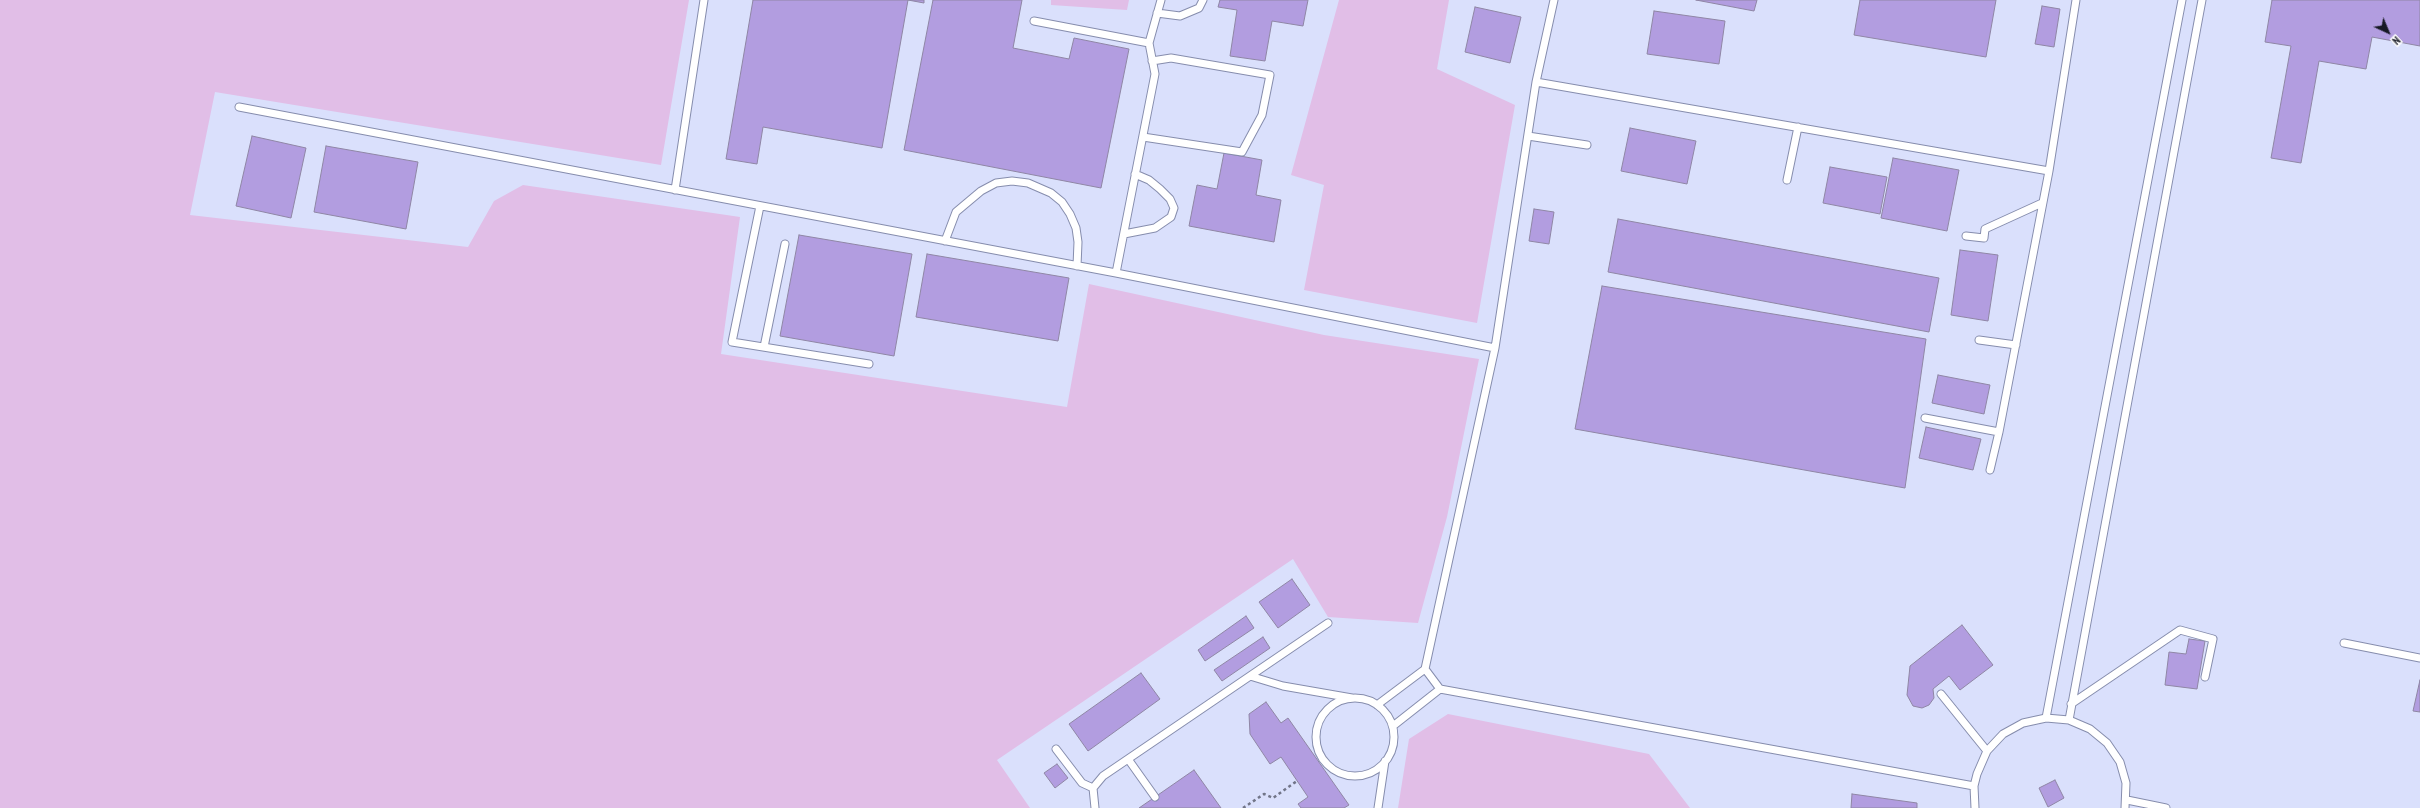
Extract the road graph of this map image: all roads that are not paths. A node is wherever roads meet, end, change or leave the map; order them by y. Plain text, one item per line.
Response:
1 (704, 0) edge
2 (1161, 0) edge
3 (1203, 0) edge
4 (1554, 0) edge
5 (2076, 0) edge
6 (2182, 0) edge
7 (2202, 0) edge
8 (1157, 13) junction
9 (1034, 21) dead end
10 (1149, 43) junction
11 (1152, 61) junction
12 (1536, 82) junction
13 (239, 107) dead end
14 (1798, 128) junction
15 (1528, 136) junction
16 (1143, 137) junction
17 (1587, 145) dead end
18 (2048, 171) junction
19 (1135, 174) junction
20 (1787, 180) dead end
21 (676, 190) junction
22 (2042, 203) junction
23 (760, 206) junction
24 (1124, 234) junction
25 (1966, 236) dead end
26 (945, 241) junction
27 (785, 244) dead end
28 (1077, 266) junction
29 (1116, 273) junction
30 (1980, 340) dead end
31 (2016, 345) junction
32 (764, 347) junction
33 (1495, 348) junction
34 (869, 364) dead end
35 (1925, 418) dead end
36 (1999, 432) junction
37 (1990, 470) dead end
38 (1328, 623) dead end
39 (2344, 643) dead end
40 (2420, 658) edge
41 (1425, 670) junction
42 (1250, 676) junction
43 (2205, 677) dead end
44 (1440, 689) junction
45 (1941, 694) dead end
46 (1352, 698) junction
47 (2071, 704) junction
48 (1378, 705) junction
49 (2046, 718) junction
50 (2069, 720) junction
51 (1392, 726) junction
52 (1056, 749) dead end
53 (1987, 751) junction
54 (1128, 759) junction
55 (1385, 761) junction
56 (1974, 786) junction
57 (1093, 788) junction
58 (1155, 797) dead end
59 (2126, 804) edge
60 (1095, 808) edge
61 (1378, 808) edge
62 (1975, 808) edge
63 (2166, 808) edge

1 - 21 lane
2 - 8 lane
3 - 8 lane
4 - 12 lane
5 - 18 lane
6 - 49 lane
7 - 47 lane
8 - 10 lane
9 - 10 lane
10 - 11 lane
11 - 16 lane
11 - 16 lane
12 - 14 lane
12 - 15 lane
13 - 21 lane
14 - 18 lane
14 - 20 lane
15 - 17 lane
15 - 33 lane
16 - 19 lane
18 - 22 lane
19 - 24 lane
19 - 24 lane
21 - 23 lane
22 - 25 lane
22 - 31 lane
23 - 26 lane
23 - 32 lane
24 - 29 lane
26 - 28 lane
26 - 28 lane
27 - 32 lane
28 - 29 lane
29 - 33 lane
30 - 31 lane
31 - 36 lane
32 - 34 lane
33 - 41 lane
35 - 36 lane
36 - 37 lane
38 - 42 lane
39 - 40 lane
41 - 44 lane
41 - 48 lane
42 - 46 lane
42 - 54 lane
43 - 47 lane
44 - 51 lane
44 - 56 lane
45 - 53 lane
46 - 48 lane
46 - 55 lane
47 - 50 lane
48 - 51 lane
49 - 50 lane
49 - 53 lane
50 - 59 lane
51 - 55 lane
52 - 57 lane
53 - 56 lane
54 - 57 lane
54 - 58 lane
55 - 61 lane
56 - 62 lane
57 - 60 lane
59 - 63 lane

